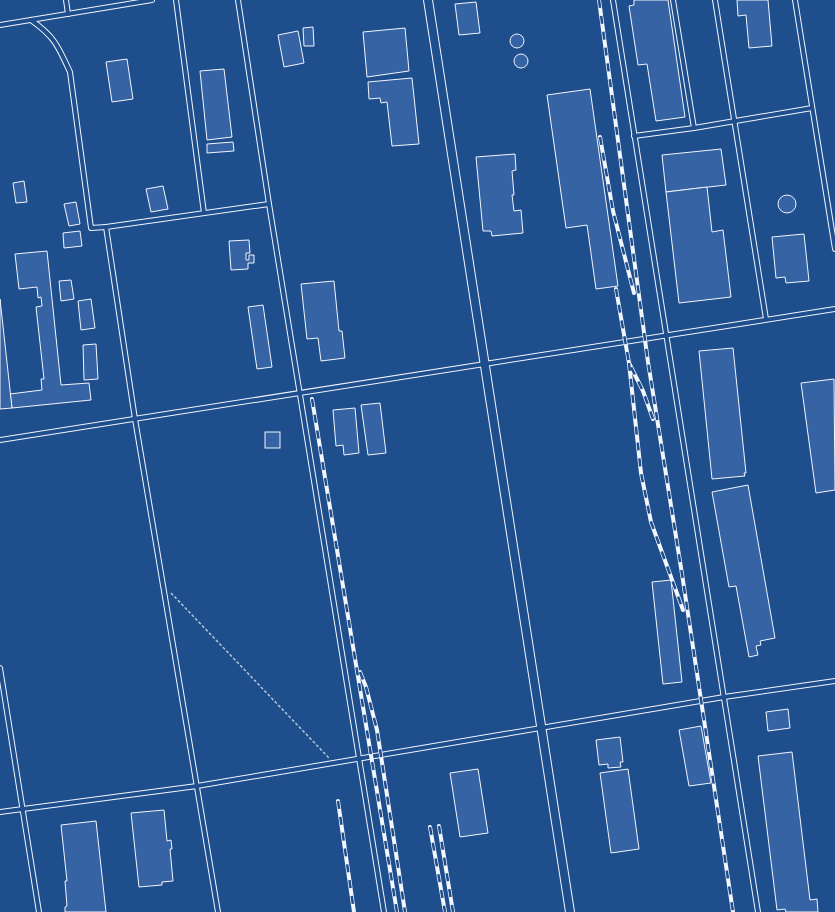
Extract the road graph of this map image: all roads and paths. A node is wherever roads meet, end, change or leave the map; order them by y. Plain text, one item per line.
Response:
1 (66, 0) edge
2 (152, 0) edge
3 (176, 0) edge
4 (238, 0) edge
5 (428, 0) edge
6 (612, 0) edge
7 (673, 0) edge
8 (715, 0) edge
9 (795, 0) edge
10 (68, 14) junction
11 (31, 20) junction
12 (0, 25) edge
13 (812, 108) junction
14 (734, 120) junction
15 (694, 128) junction
16 (634, 136) junction
17 (269, 204) junction
18 (204, 213) junction
19 (106, 227) junction
20 (835, 249) edge
21 (835, 309) edge
22 (766, 319) junction
23 (666, 335) junction
24 (485, 364) junction
25 (300, 393) junction
26 (135, 419) junction
27 (0, 440) edge
28 (163, 584) junction
29 (0, 668) edge
30 (835, 681) edge
31 (724, 697) junction
32 (543, 728) junction
33 (360, 758) junction
34 (334, 763) junction
35 (196, 786) junction
36 (22, 808) junction
37 (0, 812) edge
38 (39, 912) edge
39 (218, 912) edge
40 (384, 912) edge
41 (570, 912) edge
42 (758, 912) edge

1 - 10 lane
2 - 10 lane
3 - 18 lane
4 - 17 lane
5 - 24 street
6 - 16 lane
7 - 15 lane
8 - 14 lane
9 - 13 lane
10 - 11 lane
11 - 12 lane
11 - 19 lane
13 - 14 lane
13 - 20 lane
14 - 15 lane
14 - 22 lane
15 - 16 lane
16 - 23 lane
17 - 18 lane
17 - 25 lane
18 - 19 lane
19 - 26 lane
21 - 22 lane
22 - 23 lane
23 - 24 lane
23 - 31 lane
24 - 25 lane
24 - 32 street
25 - 26 lane
25 - 33 lane
26 - 27 lane
26 - 28 lane
28 - 34 path
28 - 35 lane
29 - 36 lane
30 - 31 lane
31 - 32 lane
31 - 42 lane
32 - 33 lane
32 - 41 street
33 - 34 lane
33 - 40 lane
34 - 35 lane
35 - 36 lane
35 - 39 lane
36 - 37 lane
36 - 38 lane

